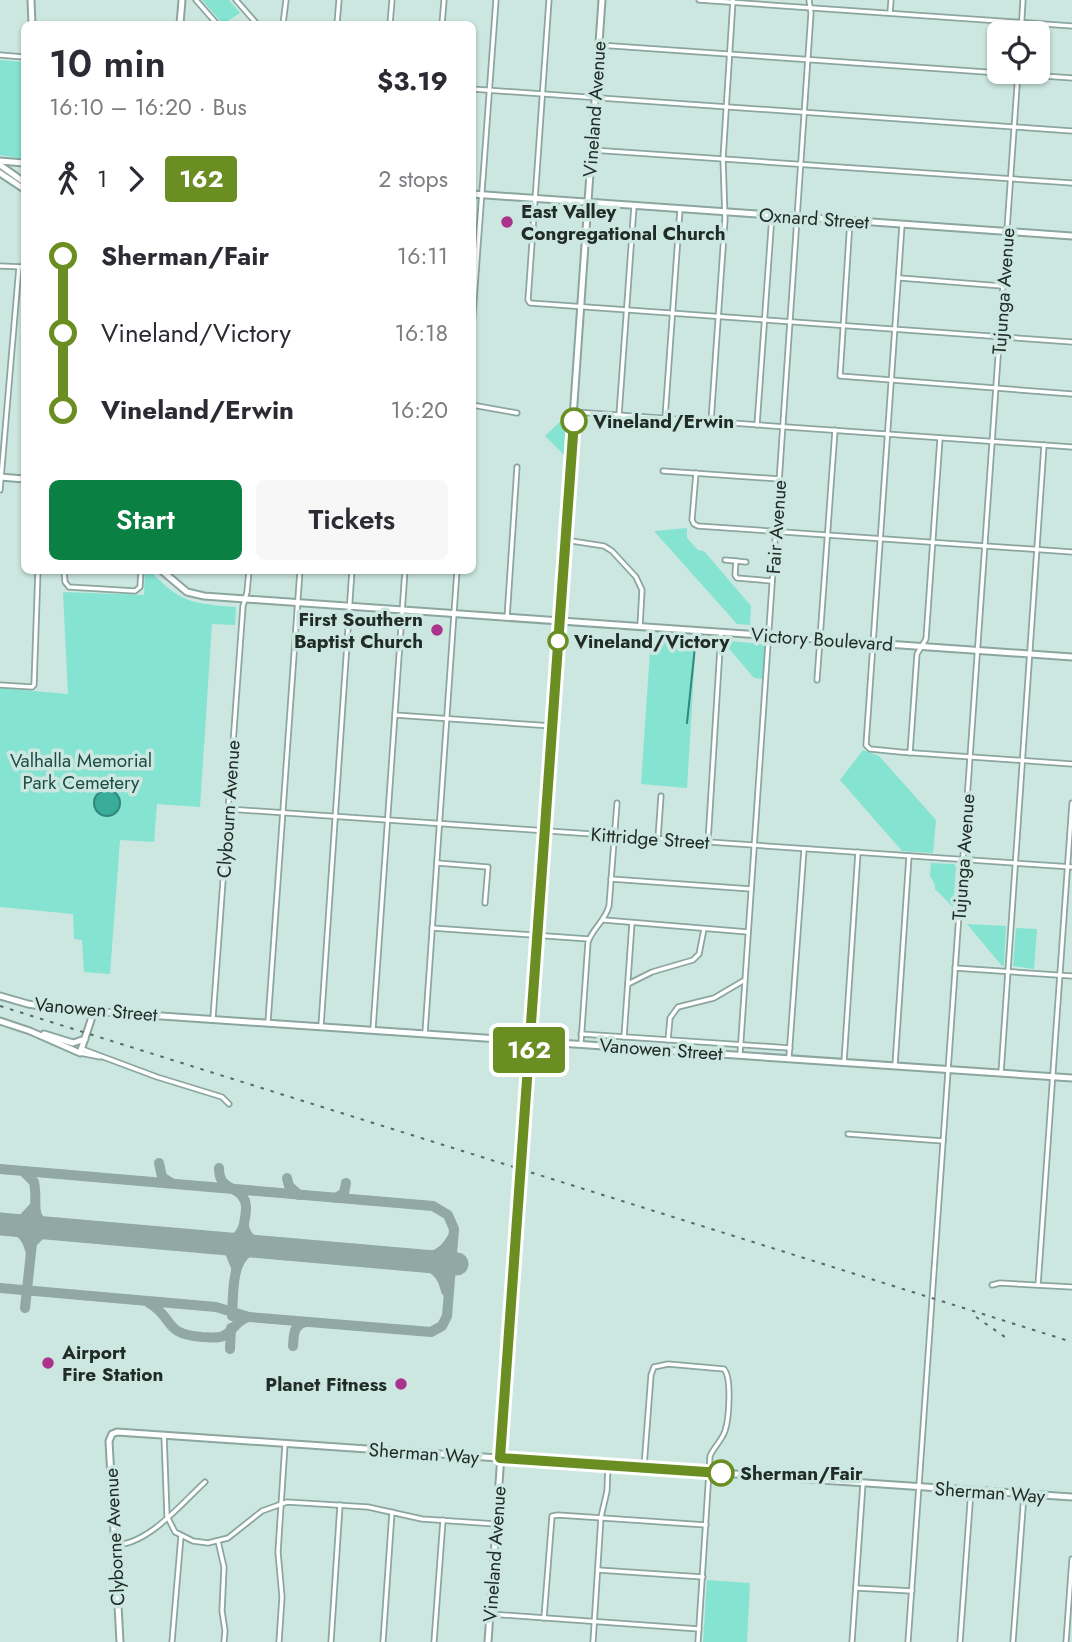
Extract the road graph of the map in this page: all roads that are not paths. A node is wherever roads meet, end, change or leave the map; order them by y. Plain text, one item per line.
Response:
1 (31, 0) edge
2 (182, 0) edge
3 (196, 0) edge
4 (236, 0) edge
5 (286, 0) edge
6 (339, 0) edge
7 (392, 0) edge
8 (444, 0) edge
9 (496, 0) edge
10 (549, 0) edge
11 (602, 0) edge
12 (699, 0) edge
13 (809, 0) edge
14 (838, 0) edge
15 (891, 0) edge
16 (1023, 0) edge
17 (733, 1) edge
18 (810, 8) junction
19 (837, 9) junction
20 (890, 13) junction
21 (32, 21) edge
22 (180, 21) edge
23 (214, 21) edge
24 (254, 21) edge
25 (282, 21) edge
26 (337, 21) edge
27 (390, 21) edge
28 (442, 21) edge
29 (995, 21) edge
30 (1021, 21) edge
31 (1050, 25) edge
32 (1072, 26) edge
33 (599, 45) junction
34 (0, 55) edge
35 (729, 55) junction
36 (21, 57) edge
37 (807, 60) junction
38 (987, 71) edge
39 (1050, 76) edge
40 (1072, 78) edge
41 (1017, 84) edge
42 (476, 89) edge
43 (490, 91) junction
44 (542, 94) junction
45 (596, 98) junction
46 (726, 107) junction
47 (804, 112) junction
48 (1014, 127) junction
49 (1072, 131) edge
50 (592, 150) junction
51 (723, 159) junction
52 (0, 163) edge
53 (21, 163) edge
54 (800, 165) junction
55 (0, 173) edge
56 (1010, 179) junction
57 (21, 180) edge
58 (1072, 183) edge
59 (21, 188) edge
60 (476, 194) edge
61 (482, 195) junction
62 (535, 199) junction
63 (588, 202) junction
64 (634, 206) junction
65 (680, 209) junction
66 (725, 212) junction
67 (772, 215) junction
68 (797, 217) junction
69 (850, 221) junction
70 (902, 225) junction
71 (1007, 232) junction
72 (1072, 236) edge
73 (476, 257) edge
74 (0, 265) edge
75 (21, 267) edge
76 (21, 277) edge
77 (900, 278) junction
78 (1003, 286) junction
79 (581, 307) junction
80 (627, 311) junction
81 (673, 314) junction
82 (719, 317) junction
83 (765, 320) junction
84 (790, 322) junction
85 (843, 326) junction
86 (895, 330) junction
87 (999, 337) junction
88 (1072, 342) edge
89 (891, 382) junction
90 (996, 389) junction
91 (1072, 394) edge
92 (476, 406) edge
93 (575, 412) junction
94 (517, 413) dead end
95 (619, 415) junction
96 (665, 418) junction
97 (711, 422) junction
98 (757, 425) junction
99 (782, 426) junction
100 (835, 430) junction
101 (887, 434) junction
102 (940, 438) junction
103 (992, 441) junction
104 (1044, 445) junction
105 (1072, 447) edge
106 (517, 467) dead end
107 (663, 471) dead end
108 (696, 473) junction
109 (1, 477) edge
110 (21, 479) edge
111 (779, 479) junction
112 (0, 489) edge
113 (775, 531) junction
114 (828, 535) junction
115 (880, 538) junction
116 (565, 540) junction
117 (933, 542) junction
118 (985, 546) junction
119 (1037, 549) junction
120 (1072, 552) edge
121 (725, 560) dead end
122 (736, 561) junction
123 (746, 562) dead end
124 (38, 574) edge
125 (65, 574) edge
126 (140, 574) edge
127 (166, 574) edge
128 (248, 574) edge
129 (300, 574) edge
130 (352, 574) edge
131 (405, 574) edge
132 (457, 574) edge
133 (772, 581) junction
134 (245, 599) junction
135 (298, 603) junction
136 (350, 607) junction
137 (402, 610) junction
138 (454, 614) junction
139 (507, 618) junction
140 (559, 622) junction
141 (640, 627) junction
142 (721, 632) junction
143 (768, 635) junction
144 (821, 639) junction
145 (872, 643) junction
146 (921, 646) junction
147 (977, 650) junction
148 (1030, 654) junction
149 (1072, 657) edge
150 (817, 680) dead end
151 (0, 685) edge
152 (395, 715) junction
153 (447, 719) junction
154 (552, 726) junction
155 (910, 753) junction
156 (970, 757) junction
157 (1023, 761) junction
158 (1072, 764) edge
159 (661, 796) dead end
160 (617, 803) dead end
161 (1072, 803) edge
162 (228, 809) junction
163 (283, 813) junction
164 (335, 816) junction
165 (388, 820) junction
166 (439, 823) junction
167 (545, 831) junction
168 (614, 835) junction
169 (658, 838) junction
170 (708, 842) junction
171 (754, 845) junction
172 (804, 849) junction
173 (858, 852) junction
174 (909, 856) junction
175 (963, 860) junction
176 (437, 863) junction
177 (1015, 863) junction
178 (1070, 867) edge
179 (611, 879) junction
180 (751, 888) junction
181 (485, 903) dead end
182 (604, 920) junction
183 (632, 923) junction
184 (432, 928) junction
185 (704, 929) junction
186 (748, 932) junction
187 (537, 935) junction
188 (589, 939) junction
189 (955, 968) junction
190 (1008, 972) junction
191 (1060, 975) junction
192 (1072, 976) edge
193 (744, 980) junction
194 (628, 984) junction
195 (0, 996) edge
196 (94, 1011) junction
197 (213, 1018) junction
198 (0, 1021) edge
199 (268, 1022) junction
200 (321, 1026) junction
201 (373, 1029) junction
202 (30, 1031) junction
203 (425, 1033) junction
204 (44, 1034) junction
205 (581, 1034) junction
206 (624, 1037) junction
207 (85, 1039) junction
208 (530, 1040) junction
209 (668, 1040) junction
210 (581, 1043) junction
211 (740, 1045) junction
212 (790, 1048) junction
213 (81, 1051) junction
214 (740, 1054) junction
215 (789, 1057) junction
216 (844, 1062) junction
217 (895, 1065) junction
218 (948, 1069) junction
219 (1001, 1073) junction
220 (1053, 1077) junction
221 (1072, 1078) edge
222 (229, 1104) dead end
223 (848, 1135) dead end
224 (943, 1141) junction
225 (992, 1285) dead end
226 (1038, 1285) junction
227 (1072, 1287) edge
228 (111, 1434) joint
229 (164, 1435) junction
230 (285, 1444) junction
231 (500, 1458) junction
232 (608, 1465) junction
233 (644, 1467) junction
234 (709, 1472) junction
235 (205, 1482) dead end
236 (863, 1483) junction
237 (919, 1486) junction
238 (971, 1490) junction
239 (1024, 1494) junction
240 (1072, 1497) edge
241 (280, 1503) junction
242 (340, 1505) junction
243 (392, 1512) junction
244 (167, 1516) junction
245 (601, 1517) junction
246 (443, 1520) junction
247 (496, 1524) junction
248 (706, 1525) junction
249 (181, 1536) junction
250 (218, 1541) junction
251 (115, 1545) junction
252 (1072, 1559) edge
253 (598, 1570) junction
254 (702, 1577) junction
255 (856, 1587) junction
256 (912, 1591) junction
257 (490, 1614) junction
258 (544, 1618) junction
259 (594, 1622) junction
260 (699, 1629) junction
261 (114, 1642) edge
262 (121, 1642) edge
263 (172, 1642) edge
264 (224, 1642) edge
265 (279, 1642) edge
266 (331, 1642) edge
267 (383, 1642) edge
268 (434, 1642) edge
269 (488, 1642) edge
270 (593, 1642) edge
271 (698, 1642) edge
272 (852, 1642) edge
273 (908, 1642) edge
274 (960, 1642) edge
275 (1013, 1642) edge
276 (1066, 1642) edge

1 - 21 main road
2 - 22 main road
3 - 23 street
4 - 24 street
5 - 25 street
6 - 26 street
7 - 27 street
8 - 28 street
9 - 43 street
10 - 44 street
11 - 33 main road, Vineland Avenue
12 - 17 street
13 - 18 street, Fair Avenue
14 - 19 street
15 - 20 street
16 - 30 street
17 - 18 street
17 - 35 street
18 - 19 street
18 - 37 street, Fair Avenue
19 - 20 street
20 - 29 street
31 - 32 street
33 - 35 street
33 - 45 main road, Vineland Avenue
34 - 36 street
35 - 37 street
35 - 46 street
37 - 38 street
37 - 47 street, Fair Avenue
39 - 40 street
41 - 48 street, Tujunga Avenue
42 - 43 street
43 - 44 street
43 - 61 street
44 - 45 street
44 - 62 street
45 - 46 street
45 - 50 main road, Vineland Avenue
46 - 47 street
46 - 51 street
47 - 48 street
47 - 54 street, Fair Avenue
48 - 49 street
48 - 56 street, Tujunga Avenue
50 - 51 street
50 - 63 main road, Vineland Avenue
51 - 54 street
51 - 66 street
52 - 53 main road
52 - 57 main road
54 - 56 street
54 - 68 street, Fair Avenue
55 - 59 main road
56 - 58 street
56 - 71 street, Tujunga Avenue
60 - 61 main road, Oxnard Street
61 - 62 main road, Oxnard Street
61 - 73 street
62 - 63 main road, Oxnard Street
62 - 79 street
63 - 64 main road, Oxnard Street
63 - 79 main road, Vineland Avenue
64 - 65 main road, Oxnard Street
64 - 80 street
65 - 66 main road, Oxnard Street
65 - 81 street
66 - 67 main road, Oxnard Street
66 - 82 street
67 - 68 main road, Oxnard Street
67 - 83 street
68 - 69 main road, Oxnard Street
68 - 84 street, Fair Avenue
69 - 70 main road, Oxnard Street
69 - 85 street
70 - 71 main road, Oxnard Street
70 - 77 street
71 - 72 main road, Oxnard Street
71 - 78 street, Tujunga Avenue
74 - 75 street
76 - 109 street
77 - 78 street
77 - 86 street
78 - 87 street, Tujunga Avenue
79 - 80 street
79 - 93 main road, Vineland Avenue
80 - 81 street
80 - 95 street
81 - 82 street
81 - 96 street
82 - 83 street
82 - 97 street
83 - 84 street
83 - 98 street
84 - 85 street
84 - 99 street, Fair Avenue
85 - 86 street
85 - 89 street
86 - 87 street
86 - 89 street
87 - 88 street
87 - 90 street, Tujunga Avenue
89 - 90 street
89 - 101 street
90 - 91 street
90 - 103 street, Tujunga Avenue
92 - 94 street
93 - 95 street
93 - 116 main road, Vineland Avenue
95 - 96 street
96 - 97 street
97 - 98 street
98 - 99 street
99 - 100 street
99 - 111 street, Fair Avenue
100 - 101 street
100 - 114 street
101 - 102 street
101 - 115 street
102 - 103 street
102 - 117 street
103 - 104 street
103 - 118 street, Tujunga Avenue
104 - 105 street
104 - 119 street
106 - 139 street
107 - 108 street
108 - 111 street
108 - 113 street
109 - 110 main road
109 - 112 street
111 - 113 street, Fair Avenue
113 - 114 street
113 - 133 street, Fair Avenue
114 - 115 street
114 - 144 street
115 - 117 street
115 - 145 street
116 - 140 main road, Vineland Avenue
116 - 141 street
117 - 118 street
117 - 146 street
118 - 119 street
118 - 147 street, Tujunga Avenue
119 - 120 street
119 - 148 street
121 - 122 street
122 - 123 street
122 - 133 street
124 - 151 street
125 - 126 street
127 - 134 main road, Victory Boulevard
128 - 134 street, Clybourn Avenue
129 - 135 street
130 - 136 street
131 - 137 street
132 - 138 street
133 - 143 street, Fair Avenue
134 - 135 main road, Victory Boulevard
134 - 162 street, Clybourn Avenue
135 - 136 main road, Victory Boulevard
135 - 163 street
136 - 137 main road, Victory Boulevard
136 - 164 street
137 - 138 main road, Victory Boulevard
137 - 152 street
138 - 139 main road, Victory Boulevard
138 - 153 street
139 - 140 main road, Victory Boulevard
140 - 141 main road, Victory Boulevard
140 - 154 main road, Vineland Avenue
141 - 142 main road, Victory Boulevard
142 - 143 main road, Victory Boulevard
142 - 170 street
143 - 144 main road, Victory Boulevard
143 - 171 street, Fair Avenue
144 - 145 main road, Victory Boulevard
144 - 150 street
145 - 146 main road, Victory Boulevard
145 - 155 street
146 - 147 main road, Victory Boulevard
146 - 155 street
147 - 148 main road, Victory Boulevard
147 - 156 street, Tujunga Avenue
148 - 149 main road, Victory Boulevard
148 - 157 street
152 - 153 street
152 - 165 street
153 - 154 street
153 - 166 street
154 - 167 main road, Vineland Avenue
155 - 156 street
156 - 157 street
156 - 175 street, Tujunga Avenue
157 - 158 street
157 - 177 street
159 - 169 street
160 - 168 street
161 - 178 street
162 - 163 street, Kittridge Street
162 - 197 street, Clybourn Avenue
163 - 164 street, Kittridge Street
163 - 199 street
164 - 165 street, Kittridge Street
164 - 200 street
165 - 166 street, Kittridge Street
165 - 201 street
166 - 167 street, Kittridge Street
166 - 176 street
167 - 168 street, Kittridge Street
167 - 187 main road, Vineland Avenue
168 - 169 street, Kittridge Street
168 - 179 street
169 - 170 street, Kittridge Street
170 - 171 street, Kittridge Street
171 - 172 street, Kittridge Street
171 - 180 street, Fair Avenue
172 - 173 street, Kittridge Street
172 - 212 street
173 - 174 street, Kittridge Street
173 - 216 street
174 - 175 street, Kittridge Street
174 - 217 street
175 - 177 street, Kittridge Street
175 - 189 street, Tujunga Avenue
176 - 181 street
176 - 184 street
177 - 178 street, Kittridge Street
177 - 190 street
178 - 191 street
179 - 180 street
179 - 182 street
180 - 186 street, Fair Avenue
182 - 183 street
182 - 188 street
183 - 185 street
183 - 194 street
184 - 187 street
184 - 203 street
185 - 186 street
185 - 194 street
186 - 193 street, Fair Avenue
187 - 188 street
187 - 208 main road, Vineland Avenue
188 - 205 street
189 - 190 street
189 - 218 street, Tujunga Avenue
190 - 191 street
190 - 219 street
191 - 192 street
191 - 220 street
193 - 209 street
193 - 211 street, Fair Avenue
194 - 206 street
195 - 196 main road, Vanowen Street
196 - 197 main road, Vanowen Street
196 - 207 main road
197 - 199 main road, Vanowen Street
198 - 202 main road
199 - 200 main road, Vanowen Street
200 - 201 main road, Vanowen Street
201 - 203 main road, Vanowen Street
202 - 204 main road
202 - 213 main road
203 - 208 main road, Vanowen Street
204 - 207 main road
204 - 213 main road
205 - 206 street, Vanowen Street
205 - 210 street
206 - 209 street, Vanowen Street
207 - 213 main road
208 - 210 main road, Vanowen Street
208 - 231 main road, Vineland Avenue
209 - 211 street, Vanowen Street
210 - 214 main road, Vanowen Street
211 - 212 street, Vanowen Street
211 - 214 street, Fair Avenue
212 - 215 street
213 - 222 street
214 - 215 main road, Vanowen Street
215 - 216 main road, Vanowen Street
216 - 217 main road, Vanowen Street
217 - 218 main road, Vanowen Street
218 - 219 main road, Vanowen Street
218 - 224 street, Tujunga Avenue
219 - 220 main road, Vanowen Street
220 - 221 main road, Vanowen Street
220 - 226 street
223 - 224 street
224 - 237 street, Tujunga Avenue
225 - 226 street
226 - 227 street
228 - 229 main road, Sherman Way
228 - 251 main road, Clyborne Avenue
229 - 230 main road, Sherman Way
229 - 244 street
230 - 231 main road, Sherman Way
230 - 241 street
231 - 232 main road, Sherman Way
231 - 247 main road, Vineland Avenue
232 - 233 main road, Sherman Way
232 - 245 street
233 - 234 main road, Sherman Way
233 - 234 street
234 - 236 main road, Sherman Way
234 - 248 street
235 - 244 street
236 - 237 main road, Sherman Way
236 - 255 street
237 - 238 main road, Sherman Way
237 - 256 street, Tujunga Avenue
238 - 239 main road, Sherman Way
238 - 274 street
239 - 240 main road, Sherman Way
239 - 275 street
241 - 242 street
241 - 250 street
241 - 265 street
242 - 243 street
242 - 266 street
243 - 246 street
243 - 267 street
244 - 249 street
244 - 251 street
245 - 248 street
245 - 253 street
245 - 258 street
246 - 247 street
246 - 268 street
247 - 257 main road, Vineland Avenue
248 - 254 street
249 - 250 street
249 - 263 street
250 - 264 street
251 - 262 main road, Clyborne Avenue
252 - 276 street
253 - 254 street
253 - 259 street
254 - 260 street
255 - 256 street
255 - 272 street
256 - 273 street, Tujunga Avenue
257 - 258 street
257 - 269 main road, Vineland Avenue
258 - 259 street
259 - 260 street
259 - 270 street
260 - 271 street
261 - 262 street

